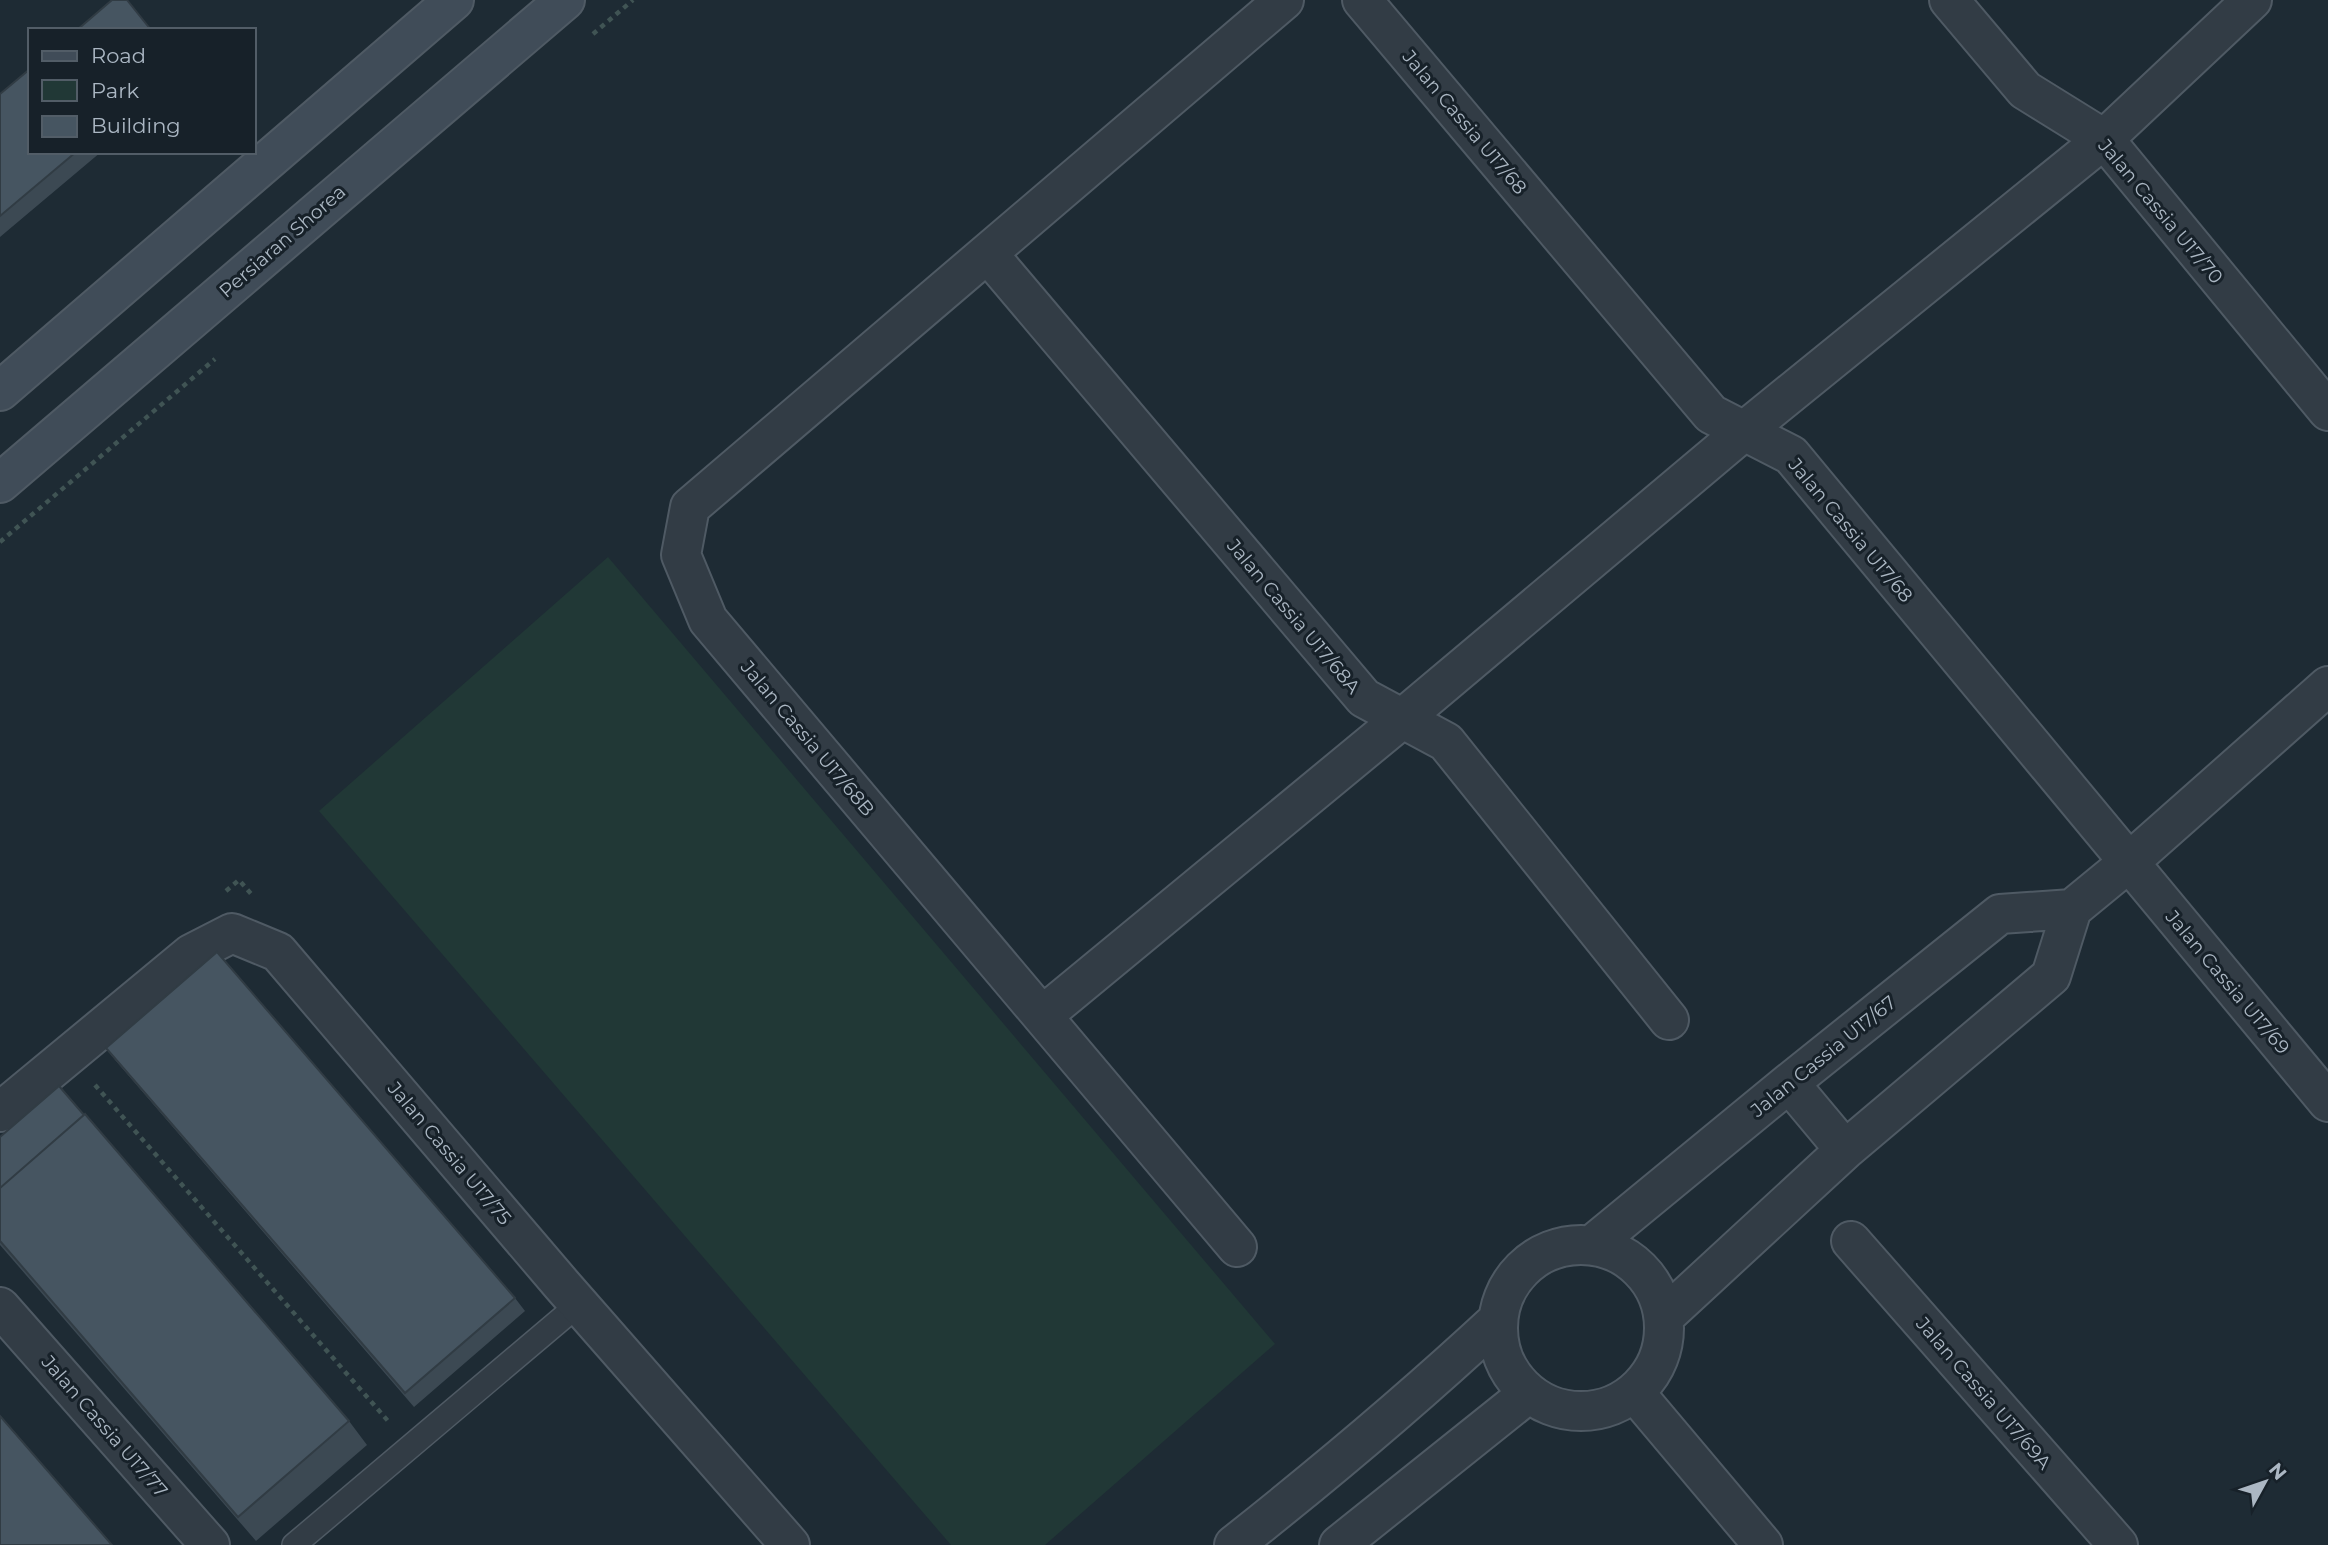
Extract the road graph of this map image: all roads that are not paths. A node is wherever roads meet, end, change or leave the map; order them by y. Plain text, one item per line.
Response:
1 (454, 0) edge
2 (565, 0) edge
3 (1284, 0) edge
4 (1362, 0) edge
5 (1949, 0) edge
6 (2252, 0) edge
7 (2104, 139) junction
8 (988, 254) junction
9 (0, 391) edge
10 (2328, 411) edge
11 (1744, 431) junction
12 (0, 482) edge
13 (2328, 686) edge
14 (1403, 718) junction
15 (2128, 863) junction
16 (2072, 909) junction
17 (1042, 1016) junction
18 (1670, 1020) dead end
19 (1789, 1083) junction
20 (2328, 1102) edge
21 (0, 1112) edge
22 (1845, 1150) junction
23 (1851, 1241) dead end
24 (1592, 1245) junction
25 (1237, 1247) dead end
26 (579, 1304) junction
27 (0, 1307) edge
28 (1664, 1316) junction
29 (1497, 1320) junction
30 (1635, 1393) junction
31 (1529, 1394) junction
32 (210, 1545) edge
33 (293, 1545) edge
34 (790, 1545) edge
35 (1234, 1545) edge
36 (1339, 1545) edge
37 (1763, 1545) edge
38 (2118, 1545) edge

1 - 9 main road
2 - 12 main road, Persiaran Shorea
3 - 8 street, Jalan Cassia U17/68B
4 - 11 street, Jalan Cassia U17/68
5 - 7 street, Jalan Cassia U17/70
6 - 7 street
7 - 10 street, Jalan Cassia U17/70
7 - 11 street
8 - 14 street, Jalan Cassia U17/68A
8 - 17 street, Jalan Cassia U17/68B
11 - 14 street
11 - 15 street, Jalan Cassia U17/68
13 - 15 street
14 - 17 street
14 - 18 street, Jalan Cassia U17/68A
15 - 16 street
15 - 20 street, Jalan Cassia U17/69
16 - 19 street, Jalan Cassia U17/67
16 - 22 street
17 - 25 street, Jalan Cassia U17/68B
19 - 22 street
19 - 24 street, Jalan Cassia U17/67
21 - 26 street, Jalan Cassia U17/75
22 - 28 street
23 - 38 street, Jalan Cassia U17/69A
24 - 28 street
24 - 29 street
26 - 33 lane
26 - 34 street, Jalan Cassia U17/75
27 - 32 street, Jalan Cassia U17/77
28 - 30 street
29 - 31 street
29 - 35 street
30 - 31 street
30 - 37 street
31 - 36 street

